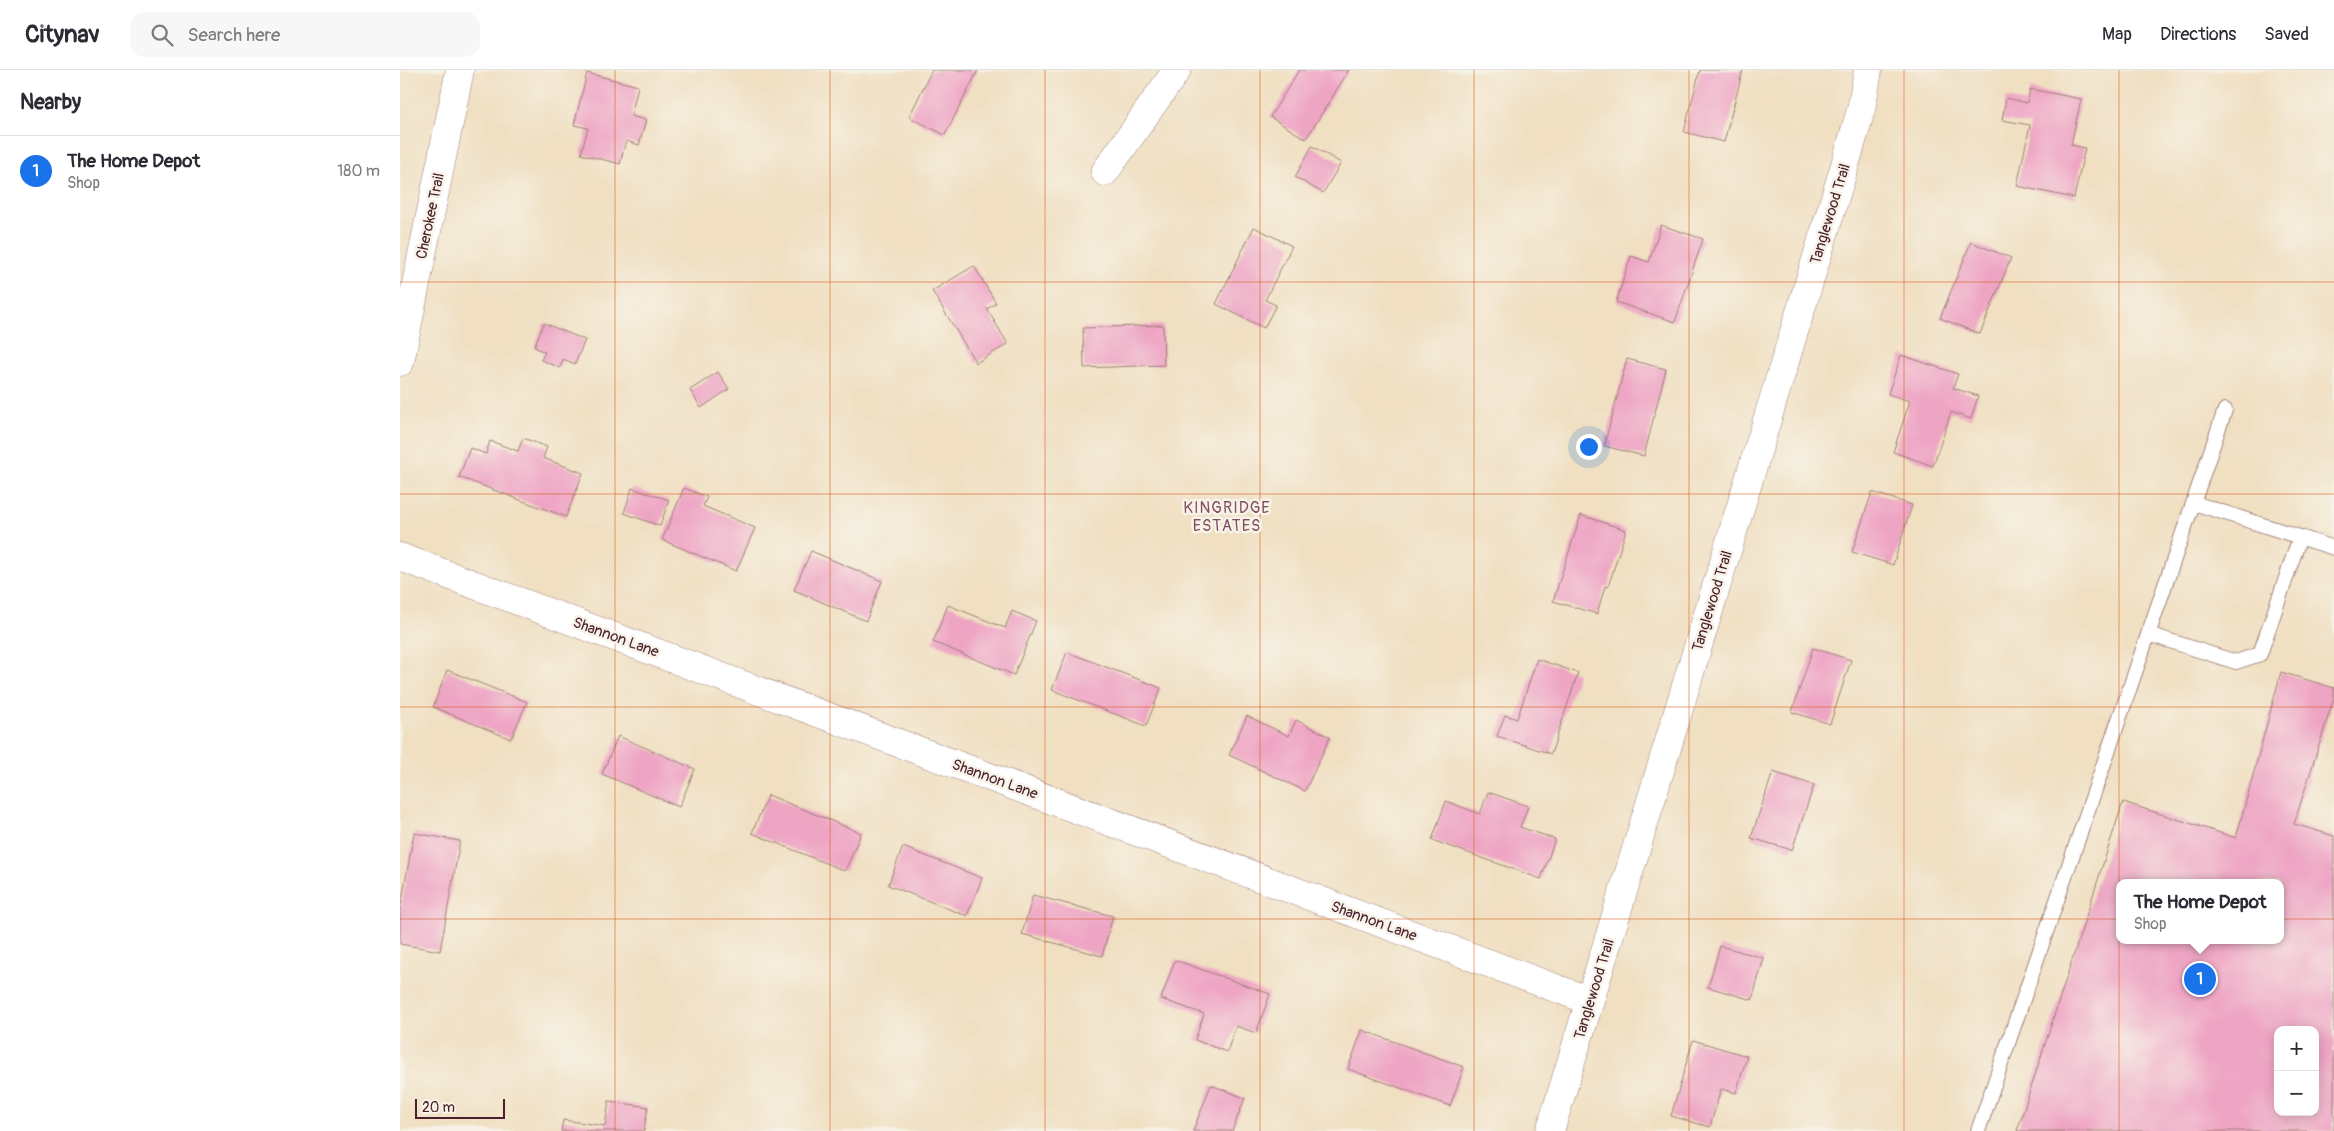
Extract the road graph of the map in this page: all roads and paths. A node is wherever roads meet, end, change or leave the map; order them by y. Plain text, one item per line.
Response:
1 (460, 70) edge
2 (1177, 70) edge
3 (1868, 70) edge
4 (1105, 172) dead end
5 (400, 362) edge
6 (2225, 410) dead end
7 (2194, 503) junction
8 (2300, 537) junction
9 (2334, 548) edge
10 (400, 556) edge
11 (2148, 634) junction
12 (1590, 1001) junction
13 (1550, 1131) edge
14 (1978, 1131) edge

1 - 5 street, Cherokee Trail
2 - 4 street
3 - 12 street, Tanglewood Trail
6 - 7 lane
7 - 8 lane
7 - 11 lane
8 - 9 lane
8 - 11 lane
10 - 12 street, Shannon Lane
11 - 14 lane
12 - 13 street, Tanglewood Trail

